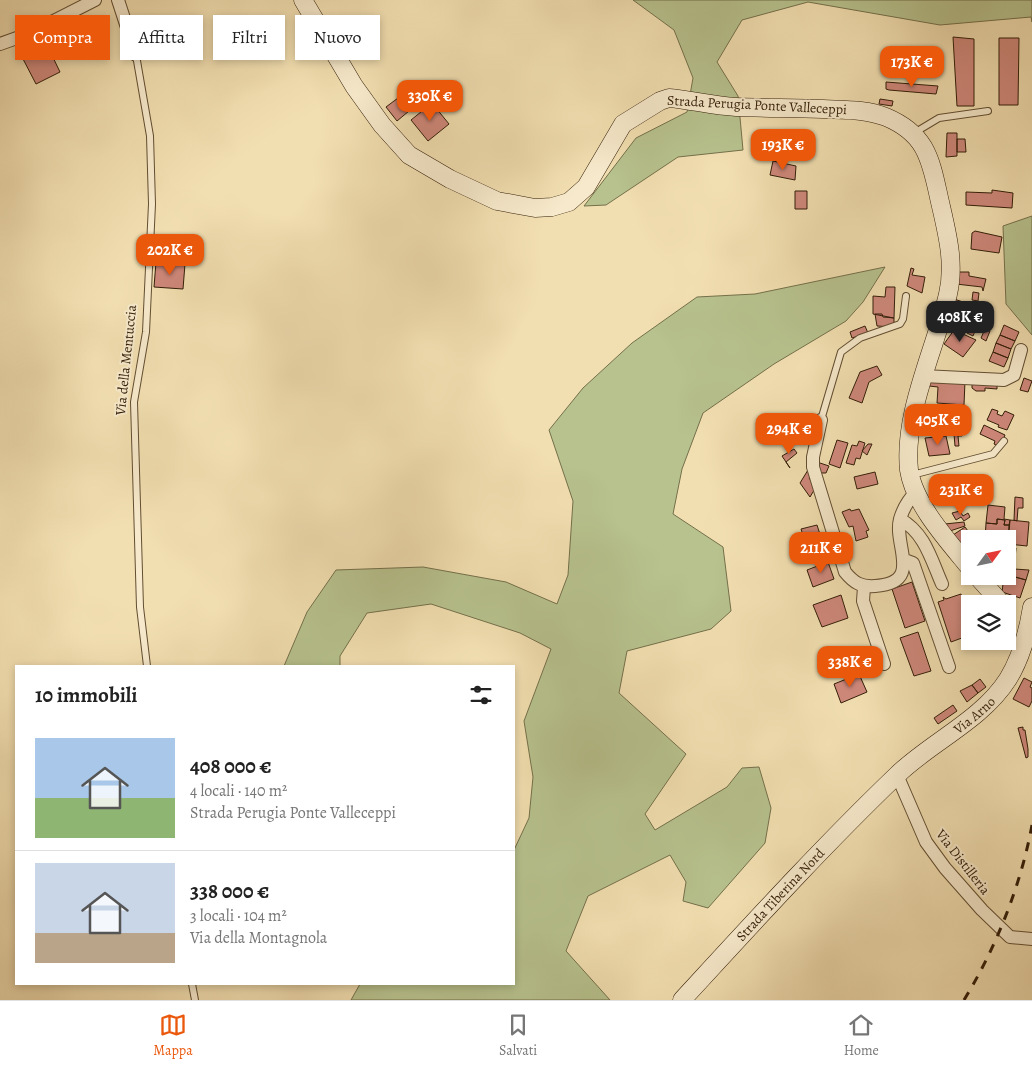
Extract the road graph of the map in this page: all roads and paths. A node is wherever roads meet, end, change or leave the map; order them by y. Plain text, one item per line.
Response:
1 (95, 0) edge
2 (118, 0) edge
3 (303, 0) edge
4 (123, 15) edge
5 (0, 44) edge
6 (137, 60) edge
7 (988, 111) dead end
8 (913, 133) junction
9 (906, 296) dead end
10 (1021, 350) dead end
11 (923, 376) junction
12 (821, 420) joint
13 (1004, 441) dead end
14 (910, 475) junction
15 (916, 492) junction
16 (900, 519) junction
17 (961, 557) edge
18 (905, 560) junction
19 (942, 584) dead end
20 (985, 585) edge
21 (864, 586) junction
22 (994, 595) edge
23 (1016, 609) edge
24 (1032, 611) edge
25 (884, 664) dead end
26 (147, 665) edge
27 (949, 667) dead end
28 (897, 775) junction
29 (881, 791) joint
30 (1032, 939) edge
31 (192, 985) edge
32 (195, 1000) edge
33 (682, 1000) edge

1 - 5 street
2 - 4 street, Via della Mentuccia
3 - 8 street, Strada Perugia Ponte Valleceppi
6 - 26 lane, Via della Mentuccia
7 - 8 lane
8 - 11 street, Strada Perugia Ponte Valleceppi
9 - 12 lane
10 - 11 street
11 - 14 street, Strada Perugia Ponte Valleceppi
12 - 21 street
13 - 14 lane
14 - 15 street, Strada Perugia Ponte Valleceppi
15 - 16 street
15 - 17 street, Strada Perugia Ponte Valleceppi
16 - 18 street
16 - 19 street
18 - 21 street
18 - 27 street
20 - 22 street
21 - 25 street
23 - 24 street
24 - 28 street, Via Arno
28 - 29 street, Via Arno
28 - 30 street, Via Distilleria
29 - 33 street, Strada Tiberina Nord
31 - 32 lane

